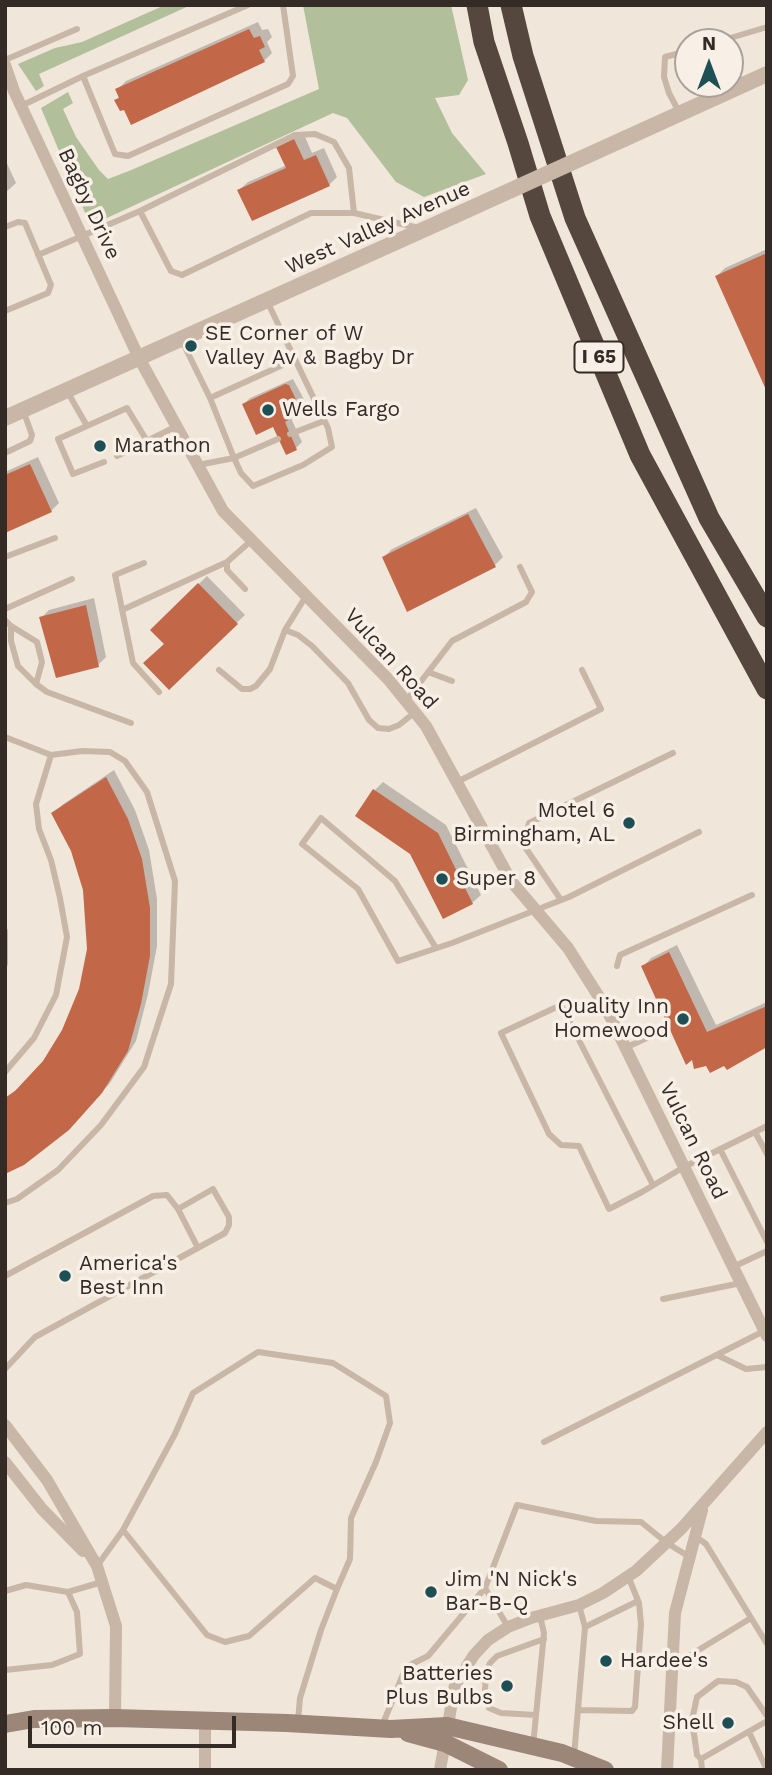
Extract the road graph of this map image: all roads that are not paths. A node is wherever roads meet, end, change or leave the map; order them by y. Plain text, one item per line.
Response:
1 (248, 5) edge
2 (283, 5) edge
3 (477, 5) edge
4 (511, 5) edge
5 (767, 27) edge
6 (77, 30) dead end
7 (744, 34) edge
8 (674, 55) edge
9 (5, 63) edge
10 (767, 74) edge
11 (83, 76) junction
12 (10, 93) edge
13 (21, 106) junction
14 (680, 114) junction
15 (140, 211) junction
16 (354, 213) junction
17 (5, 228) edge
18 (425, 229) junction
19 (83, 235) junction
20 (38, 255) junction
21 (267, 301) junction
22 (5, 311) edge
23 (181, 339) junction
24 (292, 354) junction
25 (139, 358) junction
26 (66, 390) junction
27 (210, 398) junction
28 (23, 410) junction
29 (5, 418) edge
30 (324, 421) junction
31 (87, 426) junction
32 (177, 426) junction
33 (290, 434) dead end
34 (278, 439) dead end
35 (147, 441) junction
36 (5, 453) edge
37 (117, 456) dead end
38 (234, 458) junction
39 (104, 462) dead end
40 (198, 466) junction
41 (709, 518) junction
42 (55, 538) dead end
43 (252, 540) junction
44 (5, 557) edge
45 (227, 562) junction
46 (144, 563) dead end
47 (520, 566) dead end
48 (72, 579) dead end
49 (245, 589) dead end
50 (767, 592) edge
51 (306, 596) junction
52 (5, 609) edge
53 (122, 610) junction
54 (767, 617) edge
55 (8, 623) edge
56 (285, 630) junction
57 (219, 670) dead end
58 (582, 670) dead end
59 (428, 672) junction
60 (452, 681) dead end
61 (36, 684) junction
62 (767, 689) edge
63 (159, 692) dead end
64 (406, 701) junction
65 (415, 712) junction
66 (131, 723) dead end
67 (5, 737) edge
68 (673, 753) dead end
69 (51, 755) junction
70 (457, 782) junction
71 (699, 832) dead end
72 (752, 895) dead end
73 (561, 900) junction
74 (536, 910) junction
75 (5, 931) edge
76 (436, 948) junction
77 (5, 964) edge
78 (617, 966) dead end
79 (652, 1036) dead end
80 (625, 1048) junction
81 (5, 1072) edge
82 (767, 1126) edge
83 (755, 1132) junction
84 (720, 1149) junction
85 (767, 1154) edge
86 (684, 1167) junction
87 (653, 1185) junction
88 (5, 1203) edge
89 (178, 1209) junction
90 (767, 1242) edge
91 (198, 1248) junction
92 (767, 1251) edge
93 (733, 1267) junction
94 (5, 1276) edge
95 (741, 1283) junction
96 (663, 1299) dead end
97 (765, 1333) edge
98 (717, 1355) junction
99 (6, 1366) edge
100 (767, 1367) edge
101 (6, 1428) edge
102 (767, 1432) edge
103 (544, 1442) dead end
104 (5, 1462) edge
105 (703, 1506) junction
106 (681, 1529) junction
107 (123, 1530) junction
108 (695, 1535) junction
109 (667, 1544) junction
110 (688, 1556) junction
111 (97, 1566) junction
112 (628, 1576) junction
113 (102, 1582) junction
114 (485, 1588) junction
115 (338, 1589) junction
116 (5, 1591) edge
117 (68, 1592) junction
118 (638, 1601) junction
119 (579, 1605) junction
120 (540, 1616) junction
121 (751, 1618) junction
122 (585, 1627) junction
123 (508, 1628) junction
124 (544, 1639) junction
125 (767, 1644) edge
126 (672, 1666) junction
127 (5, 1670) edge
128 (578, 1710) junction
129 (537, 1715) junction
130 (115, 1718) junction
131 (767, 1719) edge
132 (692, 1720) junction
133 (205, 1721) junction
134 (669, 1721) junction
135 (298, 1723) junction
136 (5, 1724) edge
137 (386, 1728) junction
138 (749, 1732) junction
139 (446, 1735) junction
140 (533, 1746) junction
141 (574, 1758) junction
142 (701, 1759) junction
143 (205, 1770) edge
144 (440, 1770) edge
145 (499, 1770) edge
146 (605, 1770) edge
147 (667, 1770) edge
148 (702, 1770) edge
149 (767, 1770) edge

1 - 11 lane
2 - 11 lane
3 - 62 highway, I 65
4 - 41 highway, I 65
5 - 7 lane
6 - 9 lane
8 - 14 lane
9 - 12 street, Bagby Drive
10 - 14 street, West Valley Avenue
11 - 13 lane
12 - 13 street, Bagby Drive
13 - 19 street, Bagby Drive
14 - 18 street, West Valley Avenue, bridge
15 - 16 lane
15 - 16 lane
15 - 19 lane
16 - 18 lane
17 - 20 lane
18 - 21 street, West Valley Avenue
19 - 20 lane
19 - 25 street, Bagby Drive
20 - 22 lane
21 - 23 street, West Valley Avenue
21 - 24 lane
23 - 25 street, West Valley Avenue
23 - 27 lane
24 - 27 lane
24 - 30 lane
25 - 26 street, West Valley Avenue
25 - 32 street, Vulcan Road
26 - 28 street, West Valley Avenue
26 - 31 lane
27 - 38 lane
28 - 29 street, West Valley Avenue
28 - 36 lane
30 - 33 lane
30 - 38 lane
31 - 35 lane
31 - 39 lane
32 - 35 lane
32 - 40 street, Vulcan Road
34 - 38 lane
35 - 37 lane
38 - 40 lane
40 - 43 street, Vulcan Road
41 - 50 highway
41 - 54 highway, I 65
42 - 44 lane
43 - 45 lane
43 - 51 street, Vulcan Road
45 - 49 lane
45 - 53 lane
46 - 53 lane
47 - 59 lane
48 - 52 lane
51 - 56 lane
51 - 64 street, Vulcan Road
53 - 63 lane
55 - 61 lane
55 - 61 lane
56 - 57 lane
56 - 65 lane
58 - 70 lane
59 - 60 lane
59 - 64 lane
61 - 66 lane
64 - 65 street, Vulcan Road
65 - 70 street, Vulcan Road
67 - 69 lane
68 - 73 lane
69 - 81 lane
69 - 88 lane
70 - 74 street, Vulcan Road
71 - 73 lane
72 - 78 lane
73 - 74 lane
74 - 76 lane
74 - 80 street, Vulcan Road
75 - 77 lane
76 - 76 lane
79 - 80 lane
80 - 86 street, Vulcan Road
82 - 83 lane
83 - 84 lane
83 - 85 lane
84 - 86 lane
84 - 90 lane
86 - 87 lane
86 - 93 street, Vulcan Road
87 - 87 lane
89 - 91 lane
89 - 91 lane
89 - 94 lane
91 - 99 lane
92 - 93 lane
93 - 95 street, Vulcan Road
95 - 96 lane
95 - 97 street, Vulcan Road
97 - 98 lane
98 - 100 lane
98 - 103 lane
101 - 111 street
102 - 105 street
104 - 111 street
105 - 106 street
105 - 108 street
106 - 108 lane
106 - 109 street
107 - 111 lane
107 - 115 lane
107 - 115 lane
108 - 110 street
108 - 121 lane
109 - 110 lane
109 - 112 street
109 - 114 lane
110 - 126 street
111 - 113 street
112 - 118 lane
112 - 119 street
113 - 117 lane
113 - 130 street
114 - 123 lane
114 - 137 lane
115 - 135 lane
116 - 117 lane
117 - 127 lane
118 - 122 lane
118 - 128 lane
119 - 120 street
119 - 122 lane
120 - 123 street
120 - 124 lane
121 - 125 lane
121 - 126 lane
122 - 128 lane
123 - 139 street
124 - 129 lane
124 - 129 lane
126 - 134 street
128 - 141 lane
129 - 140 lane
130 - 133 main road
130 - 136 main road
131 - 132 lane
131 - 138 lane
132 - 134 lane
132 - 142 lane
133 - 135 main road
133 - 143 street
134 - 147 street
135 - 137 main road
137 - 139 main road
138 - 142 lane
138 - 149 lane
139 - 140 main road
139 - 144 street
139 - 145 main road
140 - 141 main road
141 - 146 main road
142 - 148 lane

